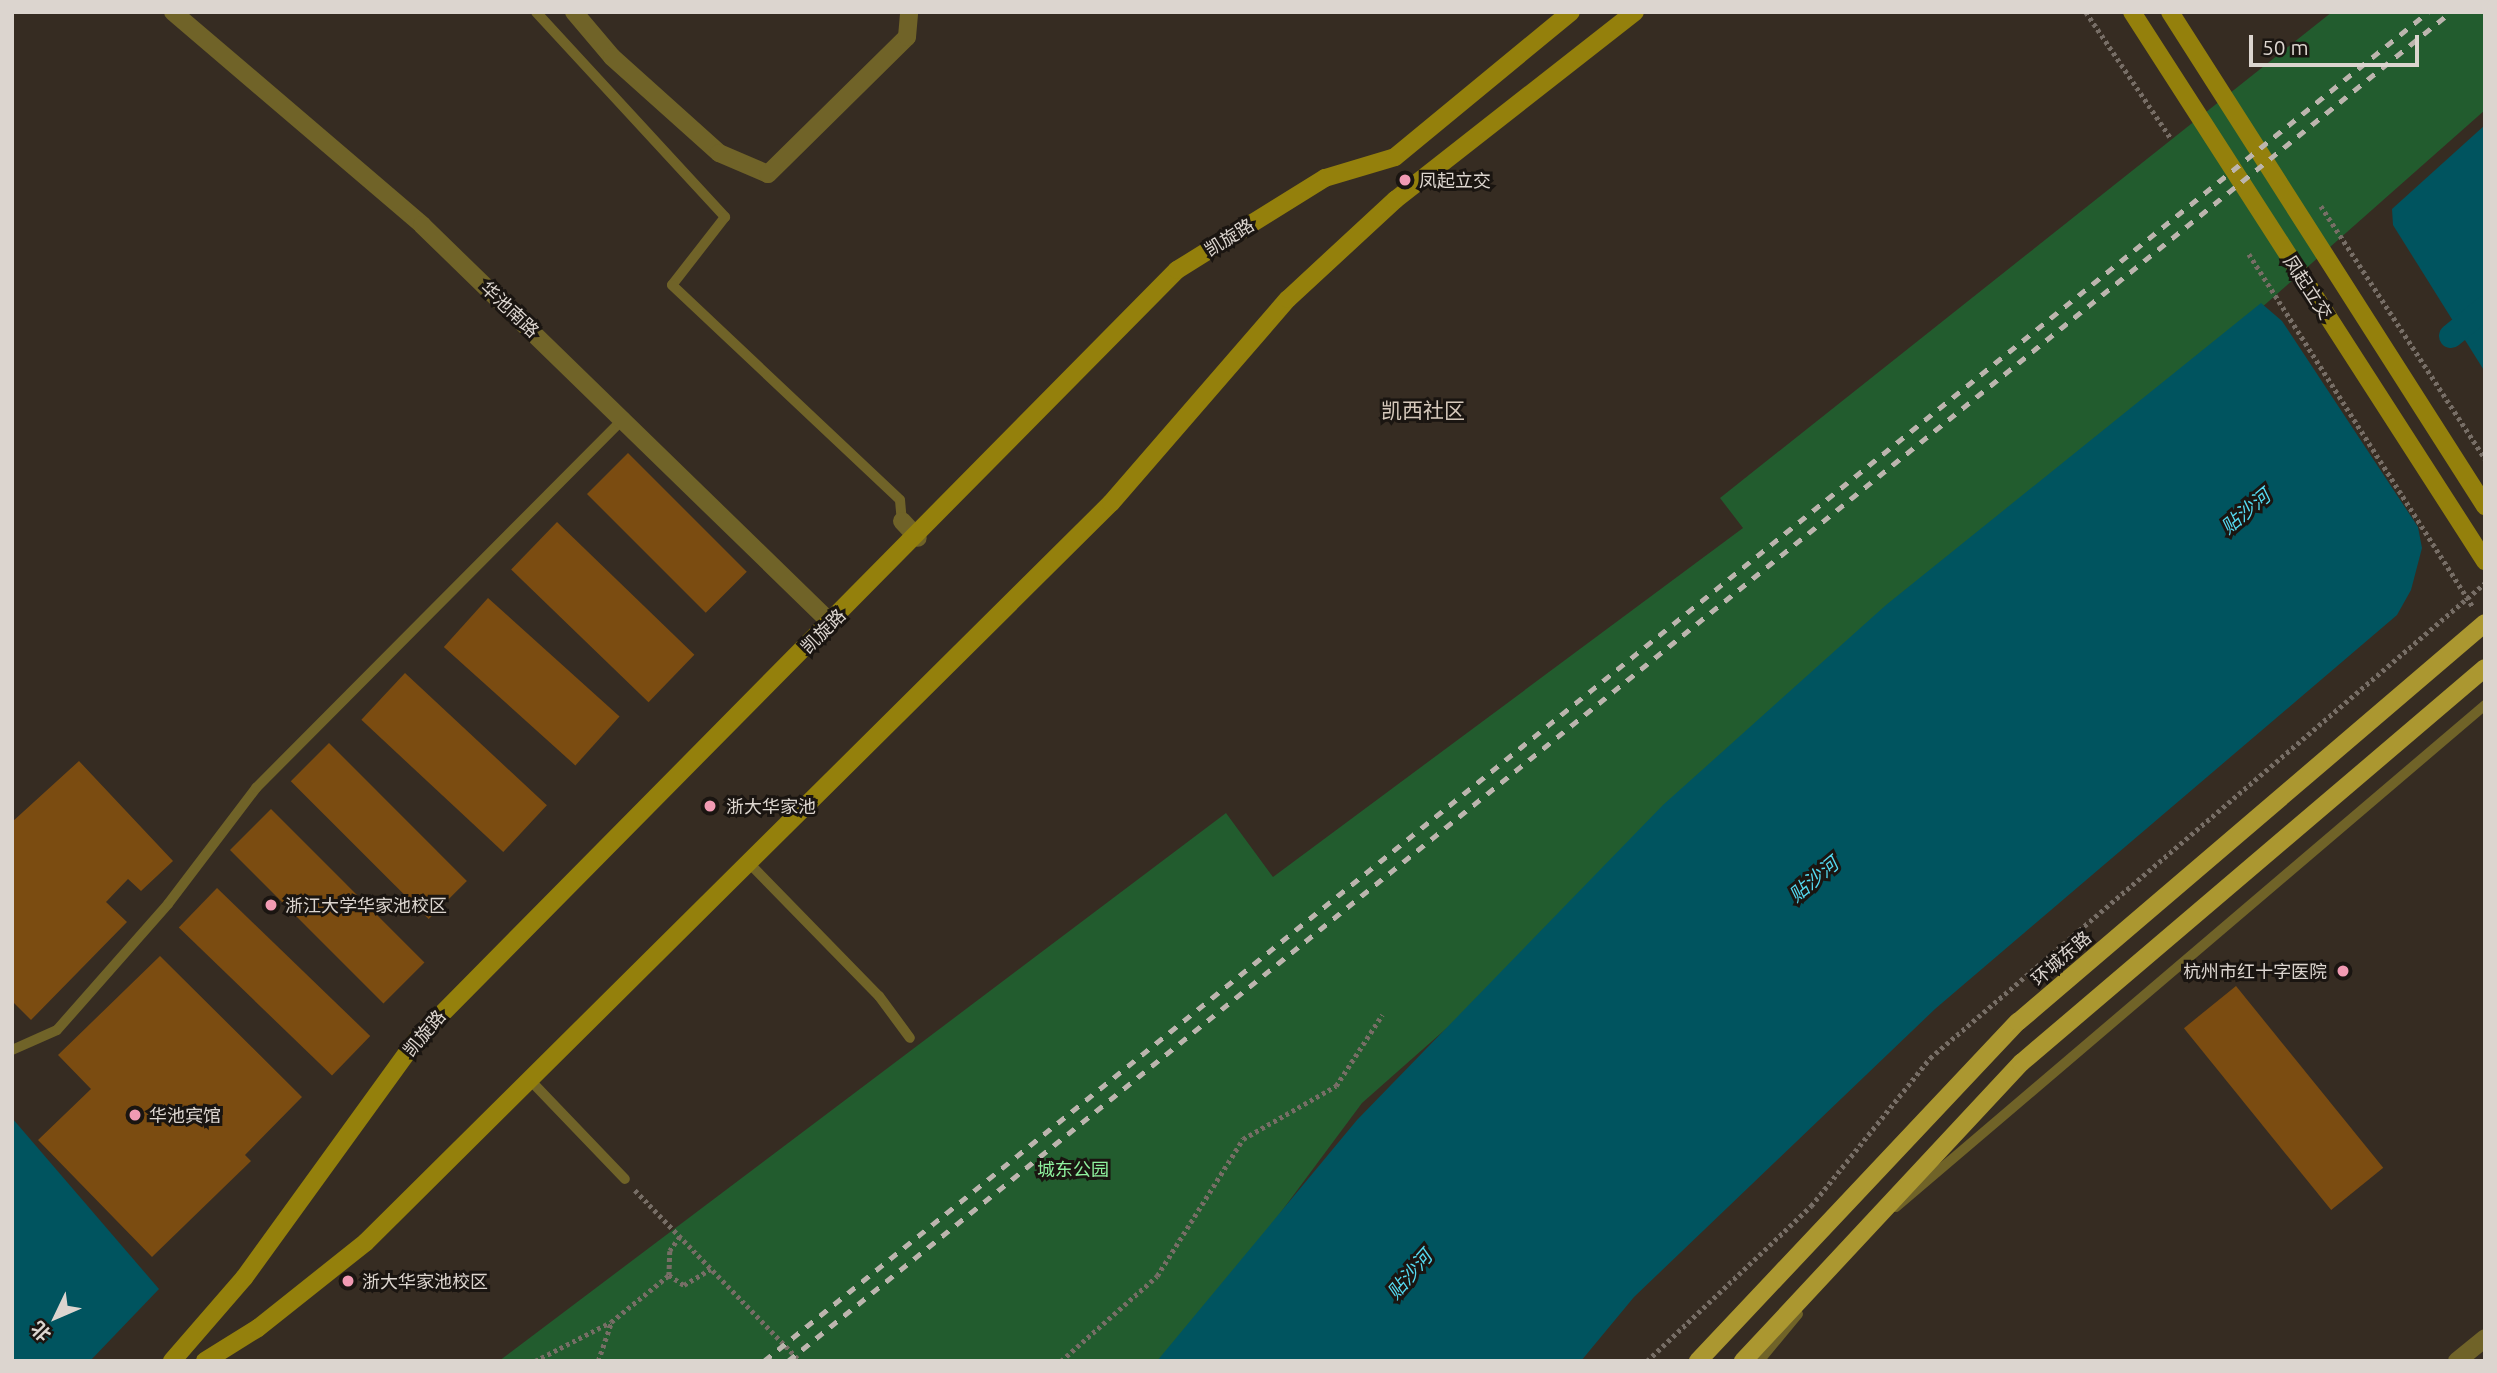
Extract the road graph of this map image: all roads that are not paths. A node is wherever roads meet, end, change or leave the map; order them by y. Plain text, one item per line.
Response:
1 (173, 12) edge
2 (536, 12) edge
3 (574, 12) edge
4 (909, 12) edge
5 (1571, 12) edge
6 (1635, 12) edge
7 (2132, 12) edge
8 (2170, 12) edge
9 (625, 417) junction
10 (2485, 506) edge
11 (902, 522) joint
12 (918, 538) junction
13 (2485, 561) edge
14 (2481, 617) edge
15 (831, 623) junction
16 (2485, 668) edge
17 (2477, 681) edge
18 (2485, 705) edge
19 (749, 863) junction
20 (909, 1038) dead end
21 (12, 1050) edge
22 (530, 1080) junction
23 (625, 1179) road end
24 (1866, 1233) junction
25 (2485, 1338) edge
26 (172, 1361) edge
27 (205, 1361) edge
28 (1698, 1361) edge
29 (1743, 1361) edge
30 (1759, 1361) edge
31 (2457, 1361) edge

1 - 9 street, 华池南路
2 - 11 lane
3 - 4 street
5 - 12 main road, 凯旋路
6 - 19 main road
7 - 13 main road, 凤起立交
8 - 10 main road, 凤起立交
9 - 15 street, 华池南路
9 - 21 lane
11 - 12 street
12 - 15 main road, 凯旋路
14 - 28 main road, 环城东路
15 - 26 main road, 凯旋路
16 - 17 main road
17 - 24 main road
18 - 24 lane
19 - 20 lane
19 - 22 main road
22 - 23 lane
22 - 27 main road
24 - 29 main road
24 - 30 lane
25 - 31 street

